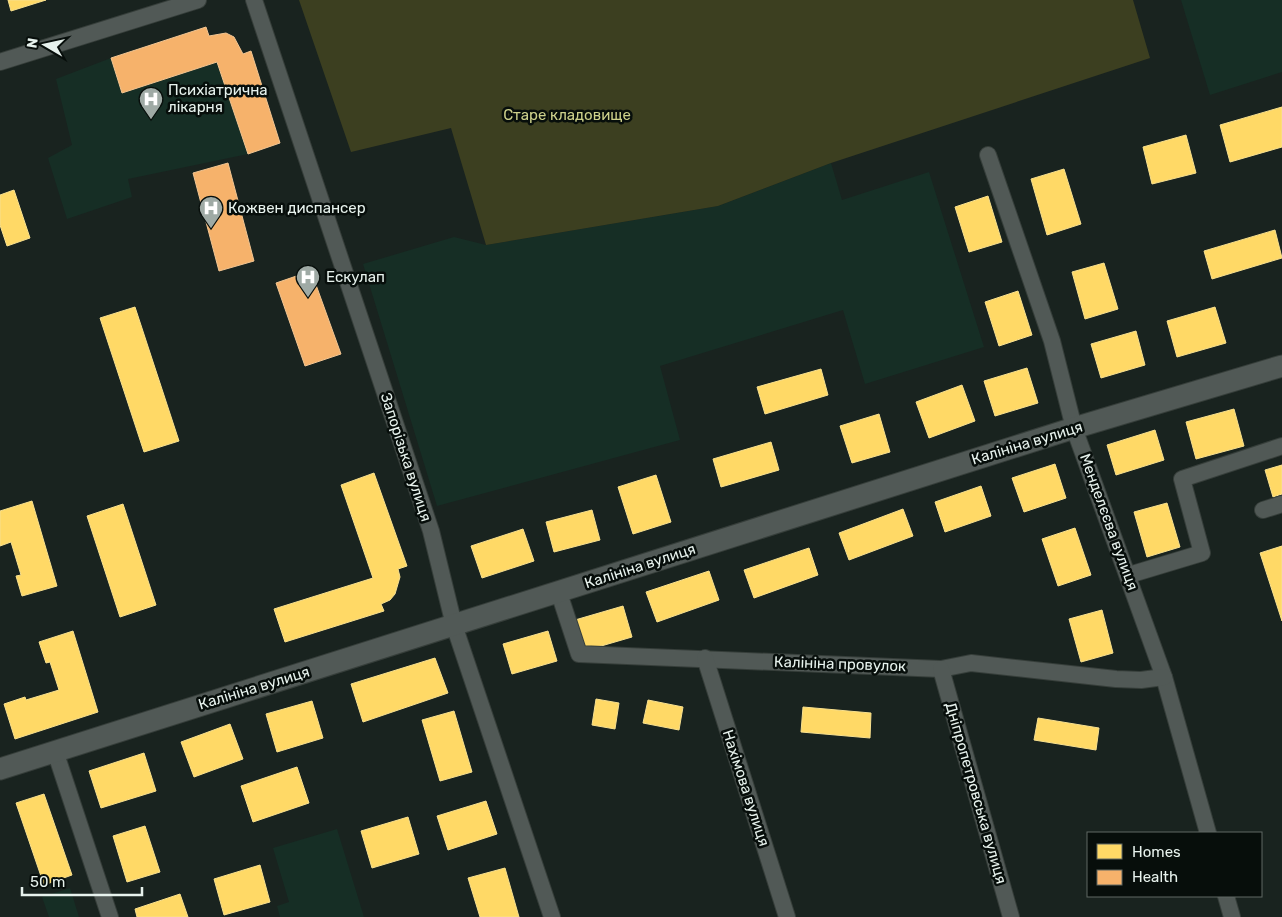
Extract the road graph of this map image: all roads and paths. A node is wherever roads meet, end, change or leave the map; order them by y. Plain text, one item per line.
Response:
1 (198, 0) edge
2 (254, 0) edge
3 (0, 62) edge
4 (988, 154) dead end
5 (1282, 366) edge
6 (1074, 428) junction
7 (1282, 446) edge
8 (1282, 504) edge
9 (1263, 510) dead end
10 (1129, 575) junction
11 (559, 592) junction
12 (454, 624) junction
13 (705, 658) junction
14 (941, 668) junction
15 (1164, 677) junction
16 (55, 751) junction
17 (0, 769) edge
18 (1208, 832) edge
19 (1226, 897) edge
20 (110, 917) edge
21 (552, 917) edge
22 (787, 917) edge
23 (1011, 917) edge
24 (1232, 917) edge

1 - 3 street
2 - 12 street, Запорізька вулиця
4 - 6 street, Менделєєва вулиця
5 - 6 street, Калініна вулиця
6 - 10 street, Менделєєва вулиця
6 - 11 street, Калініна вулиця
7 - 10 street
8 - 9 street
10 - 15 street, Менделєєва вулиця
11 - 12 street, Калініна вулиця
11 - 13 street, Калініна провулок
12 - 16 street, Калініна вулиця
12 - 21 street, Запорізька вулиця
13 - 14 street, Калініна провулок
13 - 22 street, Нахімова вулиця
14 - 15 street, Калініна провулок
14 - 23 street, Дніпропетровська вулиця
15 - 18 street, Менделєєва вулиця
16 - 17 street, Калініна вулиця
16 - 20 street
19 - 24 street

